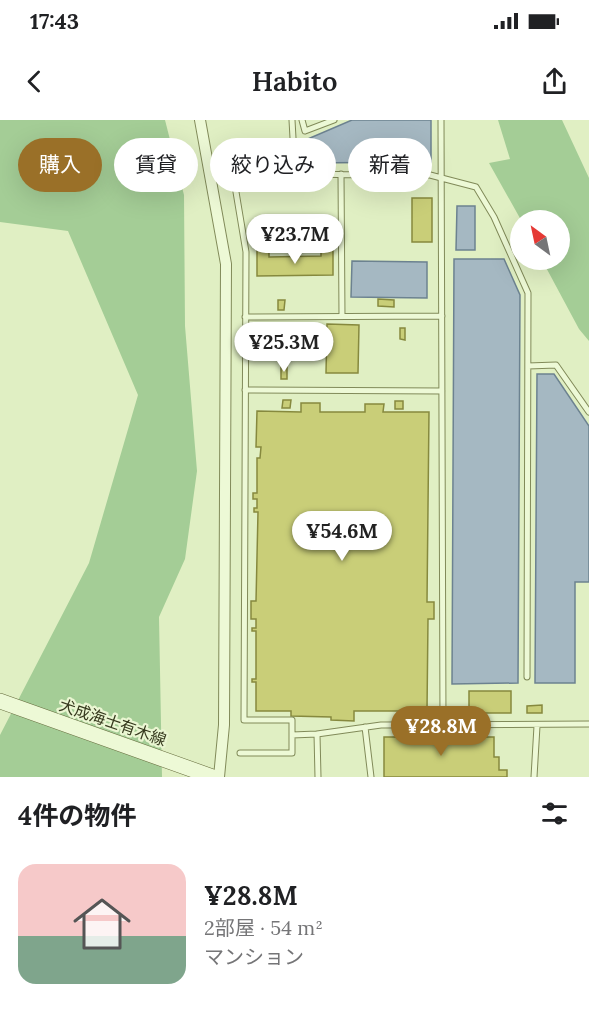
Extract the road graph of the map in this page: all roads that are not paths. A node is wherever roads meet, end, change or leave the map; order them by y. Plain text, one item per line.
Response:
1 (201, 120) edge
2 (292, 120) edge
3 (302, 120) edge
4 (334, 120) edge
5 (441, 120) edge
6 (293, 138) edge
7 (336, 174) edge
8 (341, 174) junction
9 (442, 178) junction
10 (236, 192) edge
11 (342, 316) junction
12 (442, 316) junction
13 (246, 317) junction
14 (528, 366) junction
15 (245, 390) junction
16 (442, 391) junction
17 (589, 412) edge
18 (527, 677) dead end
19 (0, 701) edge
20 (589, 724) edge
21 (443, 725) junction
22 (537, 726) junction
23 (365, 727) junction
24 (317, 734) junction
25 (292, 735) junction
26 (240, 753) dead end
27 (213, 777) edge
28 (219, 777) edge
29 (318, 777) edge
30 (371, 777) edge
31 (534, 777) edge

1 - 28 street
2 - 6 lane
3 - 4 lane
5 - 9 lane
7 - 8 lane
8 - 9 lane
8 - 11 lane
9 - 12 lane
9 - 14 lane
10 - 13 lane
11 - 12 lane
11 - 13 lane
12 - 16 lane
13 - 15 lane
14 - 17 lane
14 - 18 lane
15 - 16 lane
15 - 25 lane
16 - 21 lane
19 - 27 main road, 犬成海士有木線
20 - 22 lane
21 - 22 lane
21 - 23 lane
22 - 31 lane
23 - 24 lane
23 - 30 lane
24 - 25 lane
24 - 29 lane
25 - 26 lane

